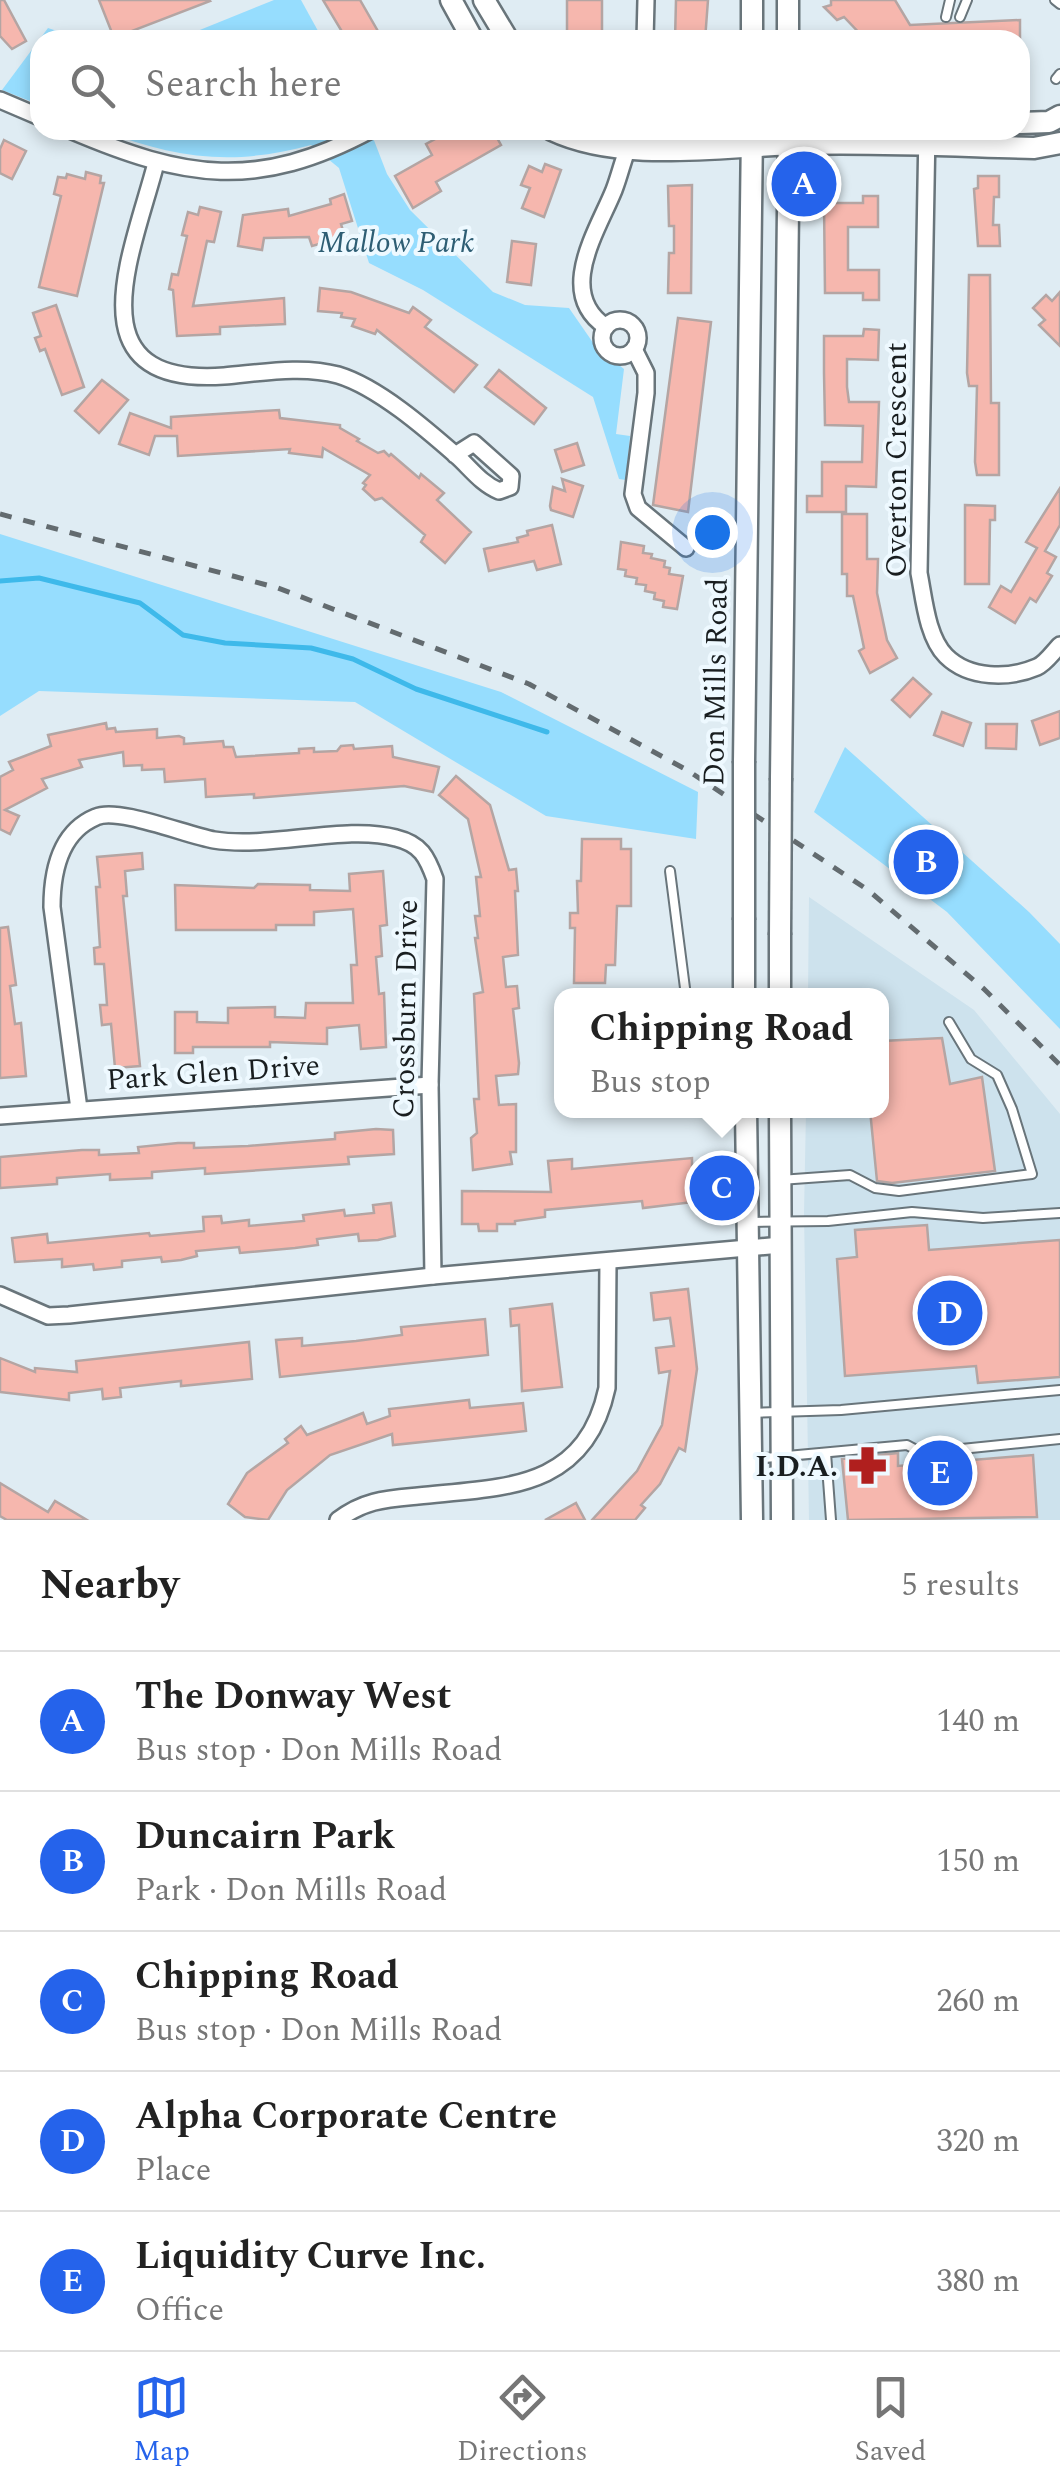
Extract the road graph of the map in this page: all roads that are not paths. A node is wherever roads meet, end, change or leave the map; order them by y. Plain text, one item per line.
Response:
1 (450, 0) edge
2 (484, 0) edge
3 (646, 0) edge
4 (752, 0) edge
5 (788, 0) edge
6 (950, 0) edge
7 (967, 0) edge
8 (946, 17) dead end
9 (960, 17) dead end
10 (467, 30) edge
11 (502, 30) edge
12 (644, 30) edge
13 (752, 30) edge
14 (788, 30) edge
15 (0, 100) edge
16 (30, 113) edge
17 (1060, 116) edge
18 (1030, 123) edge
19 (97, 140) edge
20 (348, 140) edge
21 (579, 140) edge
22 (619, 140) edge
23 (630, 140) edge
24 (753, 140) edge
25 (789, 140) edge
26 (927, 140) edge
27 (956, 140) edge
28 (1060, 144) edge
29 (156, 162) junction
30 (606, 327) junction
31 (634, 349) junction
32 (456, 455) dead end
33 (686, 548) dead end
34 (1060, 645) edge
35 (670, 870) dead end
36 (685, 988) edge
37 (744, 988) edge
38 (780, 988) edge
39 (949, 1022) dead end
40 (430, 1085) junction
41 (80, 1109) junction
42 (0, 1116) edge
43 (746, 1118) edge
44 (780, 1118) edge
45 (780, 1180) junction
46 (1060, 1214) edge
47 (749, 1222) junction
48 (780, 1222) junction
49 (781, 1245) junction
50 (750, 1248) junction
51 (608, 1262) junction
52 (433, 1276) junction
53 (0, 1294) edge
54 (1060, 1390) edge
55 (781, 1412) junction
56 (750, 1413) junction
57 (1060, 1439) edge
58 (826, 1453) junction
59 (782, 1458) junction
60 (750, 1459) junction
61 (338, 1520) edge
62 (752, 1520) edge
63 (782, 1520) edge
64 (830, 1520) edge

1 - 10 main road
2 - 11 main road
3 - 12 street
4 - 13 main road
5 - 14 main road
6 - 8 lane
7 - 9 lane
15 - 16 street
17 - 18 main road
19 - 29 street
20 - 29 street
21 - 22 main road
23 - 30 street
24 - 37 main road, Don Mills Road, bridge
25 - 38 main road, bridge
26 - 34 street, Overton Crescent
27 - 28 main road
29 - 32 street
30 - 31 street
30 - 31 street
31 - 33 street
35 - 36 lane
39 - 45 lane
40 - 41 street, Park Glen Drive
40 - 41 street, Crossburn Drive
40 - 52 street, Crossburn Drive
41 - 42 street, Park Glen Drive
43 - 47 main road
44 - 45 main road
45 - 48 main road
46 - 48 lane
47 - 48 lane
47 - 50 main road
48 - 49 main road
49 - 50 street
49 - 55 main road
50 - 51 street
50 - 56 main road
51 - 52 street
51 - 61 street
52 - 53 street
54 - 55 lane
55 - 56 lane
55 - 59 main road
56 - 60 main road
57 - 58 lane
58 - 59 lane
58 - 64 lane
59 - 60 lane
59 - 63 main road
60 - 62 main road

